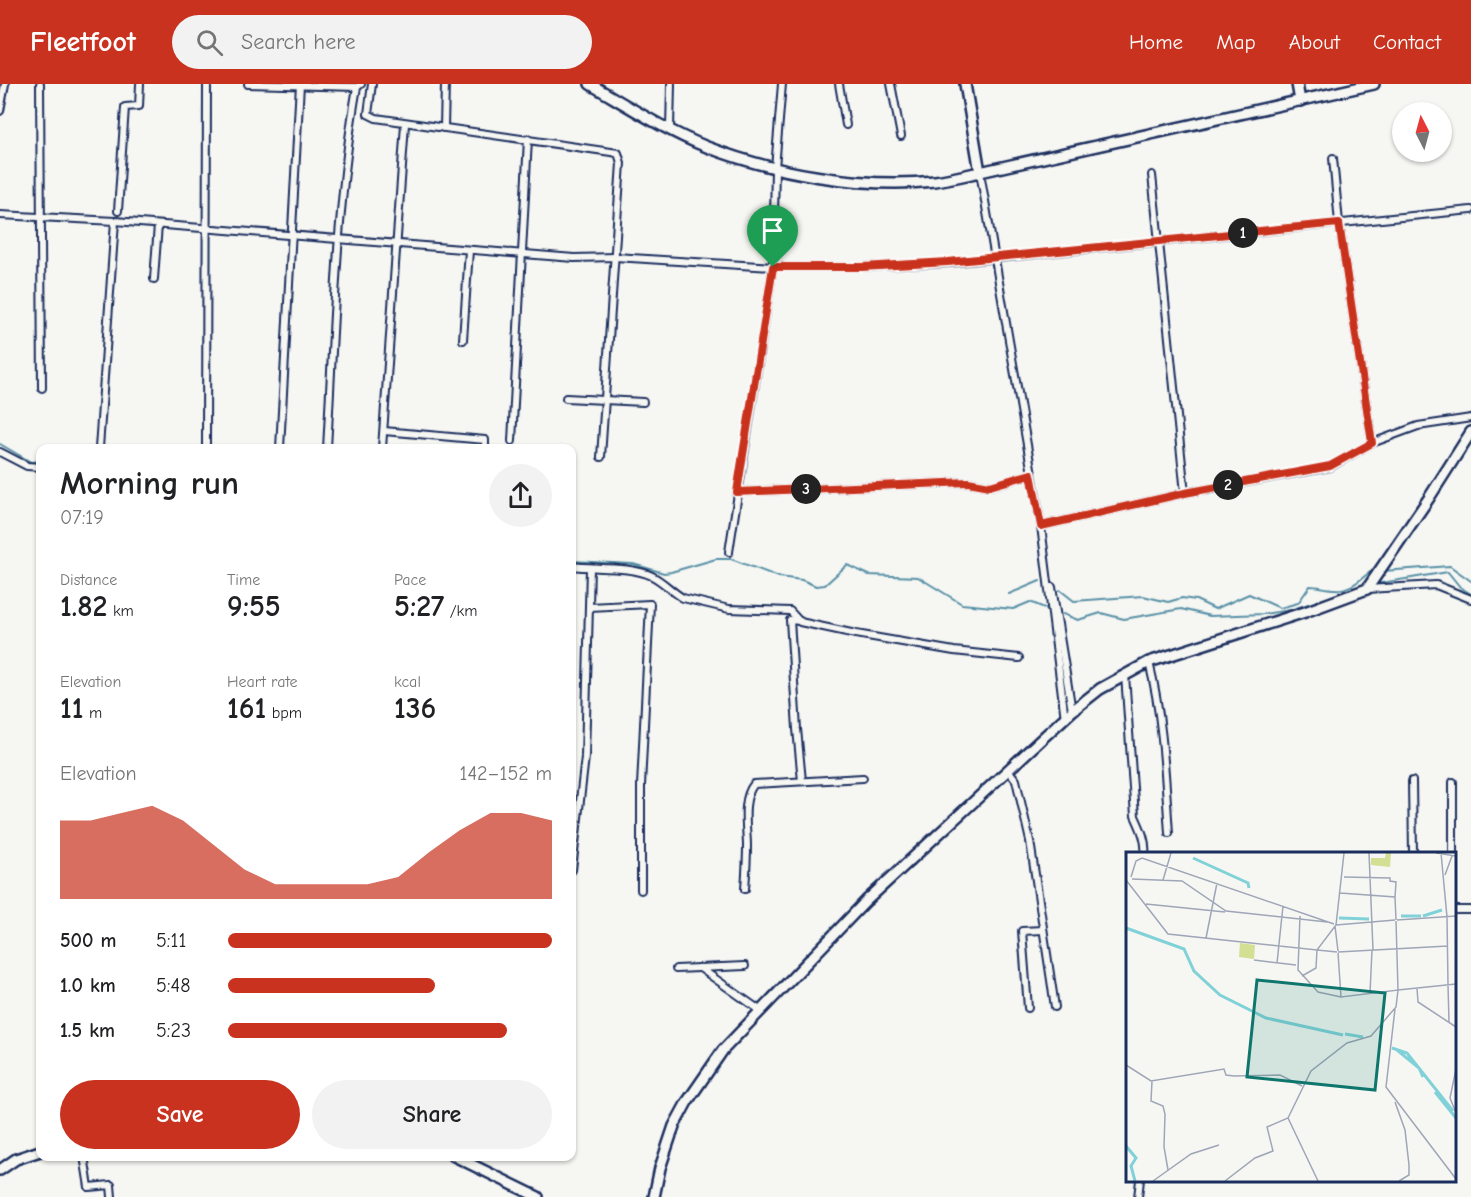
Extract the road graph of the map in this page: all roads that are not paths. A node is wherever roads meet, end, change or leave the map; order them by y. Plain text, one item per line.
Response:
1 (4, 84) edge
2 (40, 84) edge
3 (140, 84) edge
4 (207, 84) edge
5 (248, 84) edge
6 (372, 84) edge
7 (445, 84) edge
8 (590, 84) edge
9 (671, 84) edge
10 (782, 84) edge
11 (839, 84) edge
12 (891, 84) edge
13 (965, 84) edge
14 (1297, 84) edge
15 (1374, 84) edge
16 (301, 85) edge
17 (360, 85) edge
18 (1300, 101) junction
19 (0, 111) edge
20 (405, 124) junction
21 (846, 125) dead end
22 (444, 128) junction
23 (670, 129) junction
24 (901, 136) dead end
25 (528, 139) junction
26 (1333, 158) dead end
27 (775, 168) junction
28 (980, 172) junction
29 (1152, 176) dead end
30 (1471, 210) edge
31 (118, 211) dead end
32 (0, 214) edge
33 (40, 218) junction
34 (115, 221) junction
35 (1339, 223) junction
36 (158, 225) junction
37 (206, 229) junction
38 (292, 236) junction
39 (339, 240) junction
40 (1160, 241) junction
41 (398, 244) junction
42 (469, 250) junction
43 (520, 254) junction
44 (615, 257) junction
45 (995, 258) junction
46 (773, 267) junction
47 (154, 279) dead end
48 (463, 340) dead end
49 (42, 388) dead end
50 (566, 398) dead end
51 (605, 400) junction
52 (643, 402) dead end
53 (1471, 418) edge
54 (384, 431) junction
55 (1471, 432) edge
56 (512, 441) dead end
57 (1372, 443) junction
58 (99, 444) edge
59 (206, 444) edge
60 (280, 444) edge
61 (327, 444) edge
62 (382, 444) edge
63 (485, 444) edge
64 (0, 452) edge
65 (601, 458) dead end
66 (36, 467) edge
67 (1031, 474) junction
68 (737, 492) junction
69 (1185, 493) junction
70 (1041, 526) junction
71 (729, 552) dead end
72 (576, 566) edge
73 (591, 568) junction
74 (1047, 569) junction
75 (1368, 588) junction
76 (1471, 599) edge
77 (589, 607) junction
78 (800, 621) junction
79 (1019, 658) dead end
80 (1149, 662) junction
81 (1125, 674) junction
82 (1072, 711) junction
83 (1065, 719) junction
84 (1009, 771) junction
85 (864, 778) dead end
86 (802, 781) junction
87 (1412, 781) dead end
88 (1453, 782) dead end
89 (576, 821) edge
90 (1169, 833) dead end
91 (1145, 852) edge
92 (1413, 852) edge
93 (1453, 852) edge
94 (745, 889) dead end
95 (641, 890) dead end
96 (1043, 930) junction
97 (745, 966) dead end
98 (700, 968) junction
99 (676, 969) dead end
100 (1055, 1007) dead end
101 (1028, 1008) dead end
102 (760, 1011) junction
103 (36, 1152) edge
104 (85, 1161) edge
105 (464, 1161) edge
106 (0, 1170) edge
107 (1140, 1182) edge
108 (531, 1196) edge
109 (112, 1197) edge
110 (654, 1197) edge
111 (1138, 1197) edge

1 - 19 street
2 - 33 street
3 - 31 street
4 - 37 street
5 - 16 street
6 - 20 street
7 - 22 street
8 - 23 main road
9 - 23 street
10 - 27 street
11 - 21 street
12 - 24 street
13 - 28 main road
14 - 18 main road
15 - 18 main road
16 - 17 street
16 - 38 street
17 - 39 street
18 - 28 main road
20 - 22 street
20 - 41 street
22 - 25 street
23 - 27 main road
25 - 43 street
25 - 44 street
26 - 35 street
27 - 28 main road
27 - 46 street
28 - 45 street
29 - 40 street
30 - 35 street
32 - 33 street
33 - 34 street
33 - 49 street
34 - 36 street
34 - 58 street
35 - 40 street
35 - 57 street
36 - 37 street
36 - 47 street
37 - 38 street
37 - 59 street
38 - 39 street
38 - 60 street
39 - 41 street
39 - 61 street
40 - 45 street
40 - 69 street
41 - 42 street
41 - 54 street
42 - 43 street
42 - 48 street
43 - 44 street
43 - 56 street
44 - 46 street
44 - 51 street
45 - 46 street
45 - 67 street
46 - 68 street
50 - 51 street
51 - 52 street
51 - 65 street
53 - 57 street
54 - 62 street
54 - 63 street
55 - 75 main road
57 - 69 street
64 - 66 street
67 - 68 street
67 - 70 street
68 - 71 street
69 - 70 street
70 - 74 street
72 - 73 street
73 - 77 street
73 - 78 street
74 - 82 street
74 - 83 street
75 - 76 street
75 - 80 main road
77 - 89 street
77 - 95 street
78 - 79 street
78 - 86 street
80 - 81 main road
80 - 90 street
81 - 82 main road
81 - 91 street
82 - 83 main road
83 - 84 main road
84 - 96 street
84 - 102 main road
85 - 86 street
86 - 94 street
87 - 92 street
88 - 93 street
96 - 100 street
96 - 101 street
97 - 98 street
98 - 99 street
98 - 102 street
102 - 110 main road
103 - 106 main road
104 - 109 street
105 - 108 main road
107 - 111 street

